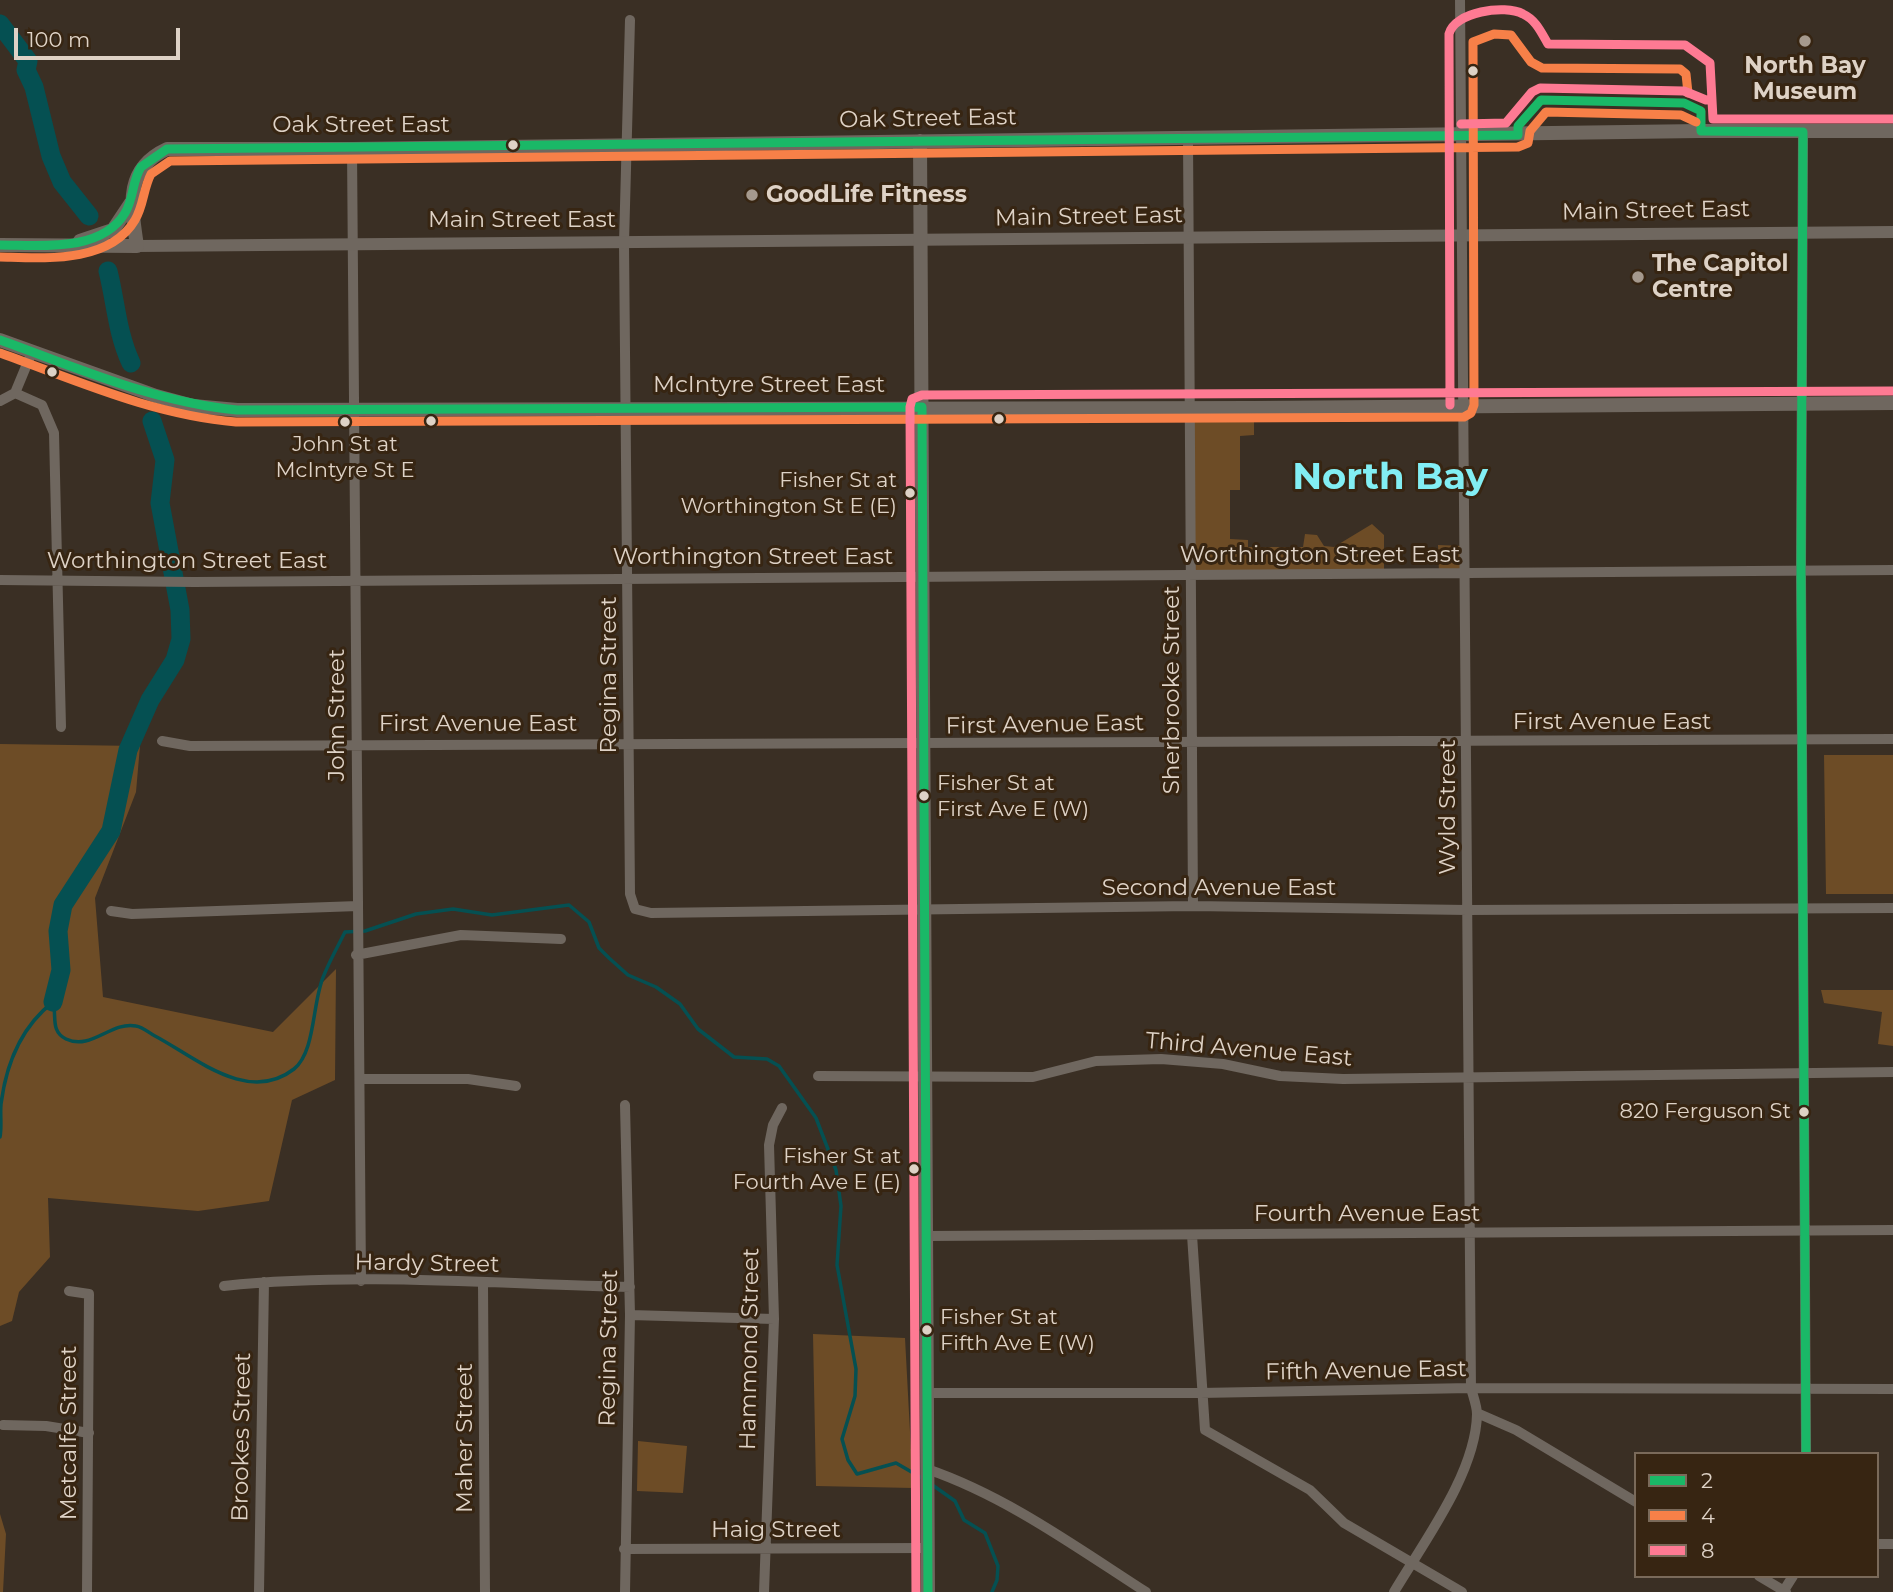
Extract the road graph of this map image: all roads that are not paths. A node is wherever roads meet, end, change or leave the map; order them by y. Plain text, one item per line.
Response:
1 (1460, 0) edge
2 (630, 20) dead end
3 (1893, 131) edge
4 (1803, 132) junction
5 (1461, 136) junction
6 (1188, 139) junction
7 (920, 141) junction
8 (628, 145) junction
9 (352, 149) junction
10 (134, 197) junction
11 (1801, 232) junction
12 (1893, 232) edge
13 (1461, 237) junction
14 (1188, 239) junction
15 (920, 241) junction
16 (624, 243) junction
17 (353, 244) junction
18 (0, 245) edge
19 (69, 245) junction
20 (137, 246) junction
21 (0, 340) edge
22 (32, 352) junction
23 (16, 393) junction
24 (0, 401) edge
25 (1802, 403) junction
26 (1893, 403) edge
27 (1462, 405) junction
28 (922, 407) junction
29 (1192, 408) junction
30 (626, 409) junction
31 (354, 410) junction
32 (1801, 570) junction
33 (1893, 570) edge
34 (1463, 573) junction
35 (923, 576) junction
36 (1190, 576) junction
37 (628, 577) junction
38 (0, 580) edge
39 (58, 580) junction
40 (356, 581) junction
41 (61, 727) dead end
42 (1803, 740) junction
43 (1893, 740) edge
44 (162, 741) dead end
45 (1467, 742) junction
46 (629, 743) junction
47 (1191, 743) junction
48 (356, 744) junction
49 (922, 745) junction
50 (1193, 906) junction
51 (1803, 908) junction
52 (1893, 908) edge
53 (358, 909) junction
54 (635, 909) joint
55 (925, 909) junction
56 (1467, 910) junction
57 (111, 911) dead end
58 (561, 939) dead end
59 (356, 955) junction
60 (1805, 1072) junction
61 (1893, 1072) edge
62 (1469, 1075) junction
63 (818, 1076) dead end
64 (926, 1077) junction
65 (361, 1080) junction
66 (516, 1086) dead end
67 (625, 1105) dead end
68 (782, 1108) dead end
69 (1805, 1230) junction
70 (1893, 1230) edge
71 (1470, 1232) junction
72 (1192, 1235) junction
73 (928, 1236) junction
74 (361, 1281) junction
75 (264, 1282) junction
76 (483, 1284) junction
77 (224, 1286) dead end
78 (630, 1287) junction
79 (69, 1291) dead end
80 (631, 1315) junction
81 (774, 1319) junction
82 (1471, 1388) junction
83 (1893, 1389) edge
84 (1806, 1390) junction
85 (926, 1393) junction
86 (1200, 1394) junction
87 (1477, 1413) junction
88 (4, 1425) dead end
89 (89, 1433) junction
90 (1806, 1452) edge
91 (927, 1474) junction
92 (1634, 1501) edge
93 (927, 1548) junction
94 (624, 1549) junction
95 (764, 1550) junction
96 (1411, 1562) junction
97 (1762, 1578) edge
98 (87, 1592) edge
99 (259, 1592) edge
100 (485, 1592) edge
101 (625, 1592) edge
102 (764, 1592) edge
103 (928, 1592) edge
104 (1146, 1592) edge
105 (1394, 1592) edge
106 (1462, 1592) edge
107 (1784, 1592) edge

1 - 5 street, Wyld Street
2 - 8 street, Regina Street
3 - 4 main road, Oak Street East
4 - 5 main road, Oak Street East
4 - 11 street
5 - 6 main road, Oak Street East
5 - 13 street, Wyld Street
6 - 7 main road, Oak Street East
6 - 14 street, Sherbrooke Street
7 - 8 main road, Oak Street East
7 - 15 main road
8 - 9 main road, Oak Street East
8 - 16 street, Regina Street
9 - 10 main road, Oak Street East
9 - 17 street, John Street
10 - 19 main road
10 - 20 main road, Oak Street East
11 - 12 street, Main Street East
11 - 13 street, Main Street East
11 - 25 street
13 - 14 street, Main Street East
13 - 27 street, Wyld Street
14 - 15 street, Main Street East
14 - 29 street, Sherbrooke Street
15 - 16 street, Main Street East
15 - 28 main road
16 - 17 street, Main Street East
16 - 30 street, Regina Street
17 - 20 street, Main Street East
17 - 31 street, John Street
18 - 19 main road, Main Street East
19 - 20 main road, Main Street East
21 - 22 main road, McIntyre Street East
22 - 23 street
22 - 31 main road, McIntyre Street East
23 - 24 street
23 - 39 street
25 - 26 main road, McIntyre Street East
25 - 27 main road, McIntyre Street East
25 - 32 street
27 - 29 main road, McIntyre Street East
27 - 34 street, Wyld Street
28 - 29 main road, McIntyre Street East
28 - 30 main road, McIntyre Street East
28 - 35 main road
29 - 36 street, Sherbrooke Street
30 - 31 main road, McIntyre Street East
30 - 37 street, Regina Street
31 - 40 street, John Street
32 - 33 street, Worthington Street East
32 - 34 street, Worthington Street East
32 - 42 street
34 - 36 street, Worthington Street East
34 - 45 street, Wyld Street
35 - 36 street, Worthington Street East
35 - 37 street, Worthington Street East
35 - 49 main road
36 - 47 street, Sherbrooke Street
37 - 40 street, Worthington Street East
37 - 46 street, Regina Street
38 - 39 street, Worthington Street East
39 - 40 street, Worthington Street East
39 - 41 street
40 - 48 street, John Street
42 - 43 street, First Avenue East
42 - 45 street, First Avenue East
42 - 51 street
44 - 48 street, First Avenue East
45 - 47 street, First Avenue East
45 - 56 street, Wyld Street
46 - 48 street, First Avenue East
46 - 49 street, First Avenue East
46 - 54 street, Regina Street
47 - 49 street, First Avenue East
47 - 50 street, Sherbrooke Street
48 - 53 street, John Street
49 - 55 main road
50 - 55 street, Second Avenue East
50 - 56 street, Second Avenue East
51 - 52 street, Second Avenue East
51 - 56 street, Second Avenue East
51 - 60 street
53 - 57 street
53 - 59 street, John Street
54 - 55 street, Second Avenue East
55 - 64 main road
56 - 62 street, Wyld Street
58 - 59 street
59 - 65 street, John Street
60 - 61 street, Third Avenue East
60 - 62 street, Third Avenue East
60 - 69 street
62 - 64 street, Third Avenue East
62 - 71 street, Wyld Street
63 - 64 street, Third Avenue East
64 - 73 main road
65 - 66 street
65 - 74 street, John Street
67 - 78 street, Regina Street
68 - 81 street, Hammond Street
69 - 70 street, Fourth Avenue East
69 - 71 street, Fourth Avenue East
69 - 84 street
71 - 72 street, Fourth Avenue East
71 - 82 street, Wyld Street
72 - 73 street, Fourth Avenue East
72 - 86 street
73 - 85 main road
74 - 75 street, Hardy Street
74 - 76 street, Hardy Street
75 - 77 street, Hardy Street
75 - 99 street, Brookes Street
76 - 78 street, Hardy Street
76 - 100 street, Maher Street
78 - 80 street, Regina Street
79 - 89 street, Metcalfe Street
80 - 81 street
80 - 94 street, Regina Street
81 - 95 street, Hammond Street
82 - 84 street, Fifth Avenue East
82 - 86 street, Fifth Avenue East
82 - 87 street, Wyld Street
83 - 84 street, Fifth Avenue East
84 - 90 street
85 - 86 street, Fifth Avenue East
85 - 91 main road
86 - 96 street
87 - 92 street
87 - 96 street, Wyld Street
88 - 89 street
89 - 98 street, Metcalfe Street
91 - 93 main road
91 - 104 street
93 - 95 street, Haig Street
93 - 103 main road
94 - 95 street, Haig Street
94 - 101 street, Regina Street
95 - 102 street, Hammond Street
96 - 105 street, Wyld Street
96 - 106 street
97 - 107 street

